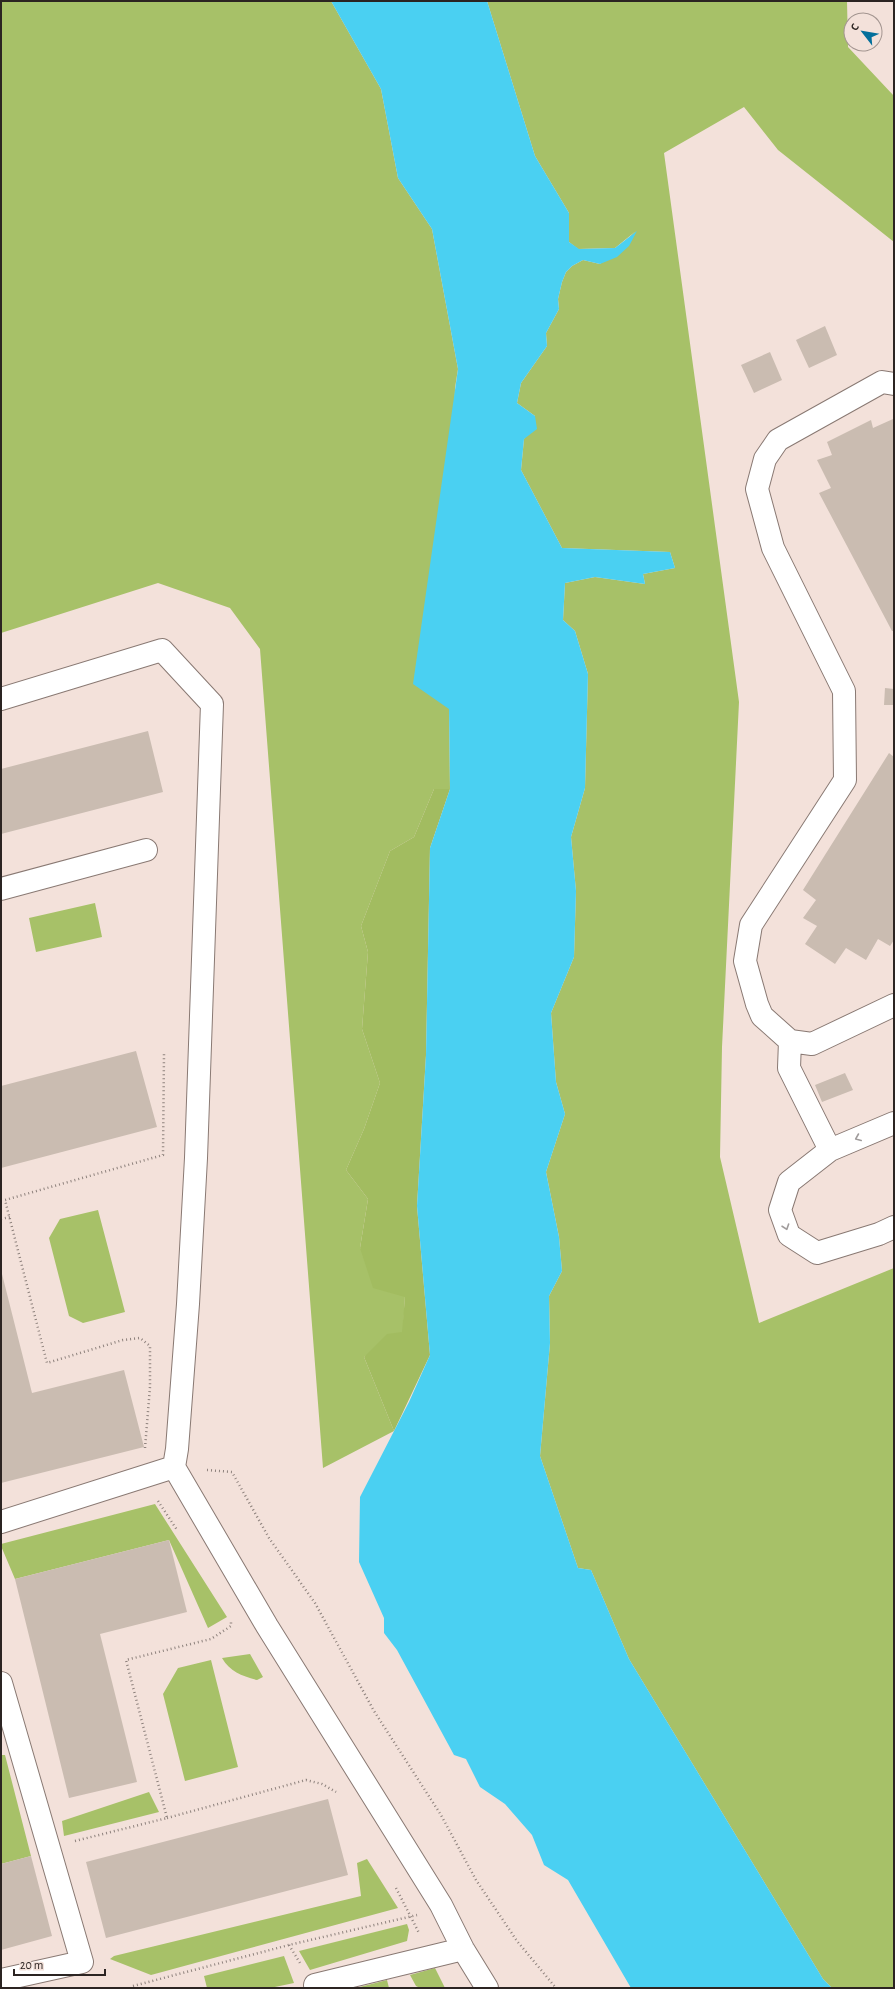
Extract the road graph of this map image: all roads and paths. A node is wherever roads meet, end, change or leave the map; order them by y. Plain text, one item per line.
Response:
1 (894, 384) edge
2 (1, 699) edge
3 (146, 850) dead end
4 (1, 889) edge
5 (894, 1005) edge
6 (790, 1041) junction
7 (164, 1053) dead end
8 (894, 1123) edge
9 (830, 1150) junction
10 (10, 1217) junction
11 (1, 1219) edge
12 (894, 1227) edge
13 (174, 1467) junction
14 (149, 1475) junction
15 (1, 1522) edge
16 (180, 1534) dead end
17 (232, 1614) dead end
18 (1, 1683) edge
19 (339, 1796) dead end
20 (167, 1818) junction
21 (49, 1848) junction
22 (394, 1884) dead end
23 (441, 1905) junction
24 (412, 1918) junction
25 (422, 1938) dead end
26 (463, 1949) junction
27 (1, 1980) edge
28 (133, 1986) dead end
29 (316, 1988) edge
30 (487, 1988) edge
31 (556, 1988) edge

1 - 6 street
2 - 13 street
3 - 4 street
5 - 6 street
6 - 9 street
7 - 10 path
8 -> 9 street
9 -> 12 street
10 - 11 path
10 - 14 path
13 - 14 street
13 - 23 street
13 - 31 path
14 - 15 street
14 - 16 path
17 - 20 path
18 - 21 street
19 - 20 path
20 - 21 path
21 - 27 street
22 - 24 path
23 - 24 path
23 - 26 street
24 - 25 path
24 - 28 path
26 - 29 street
26 - 30 street

